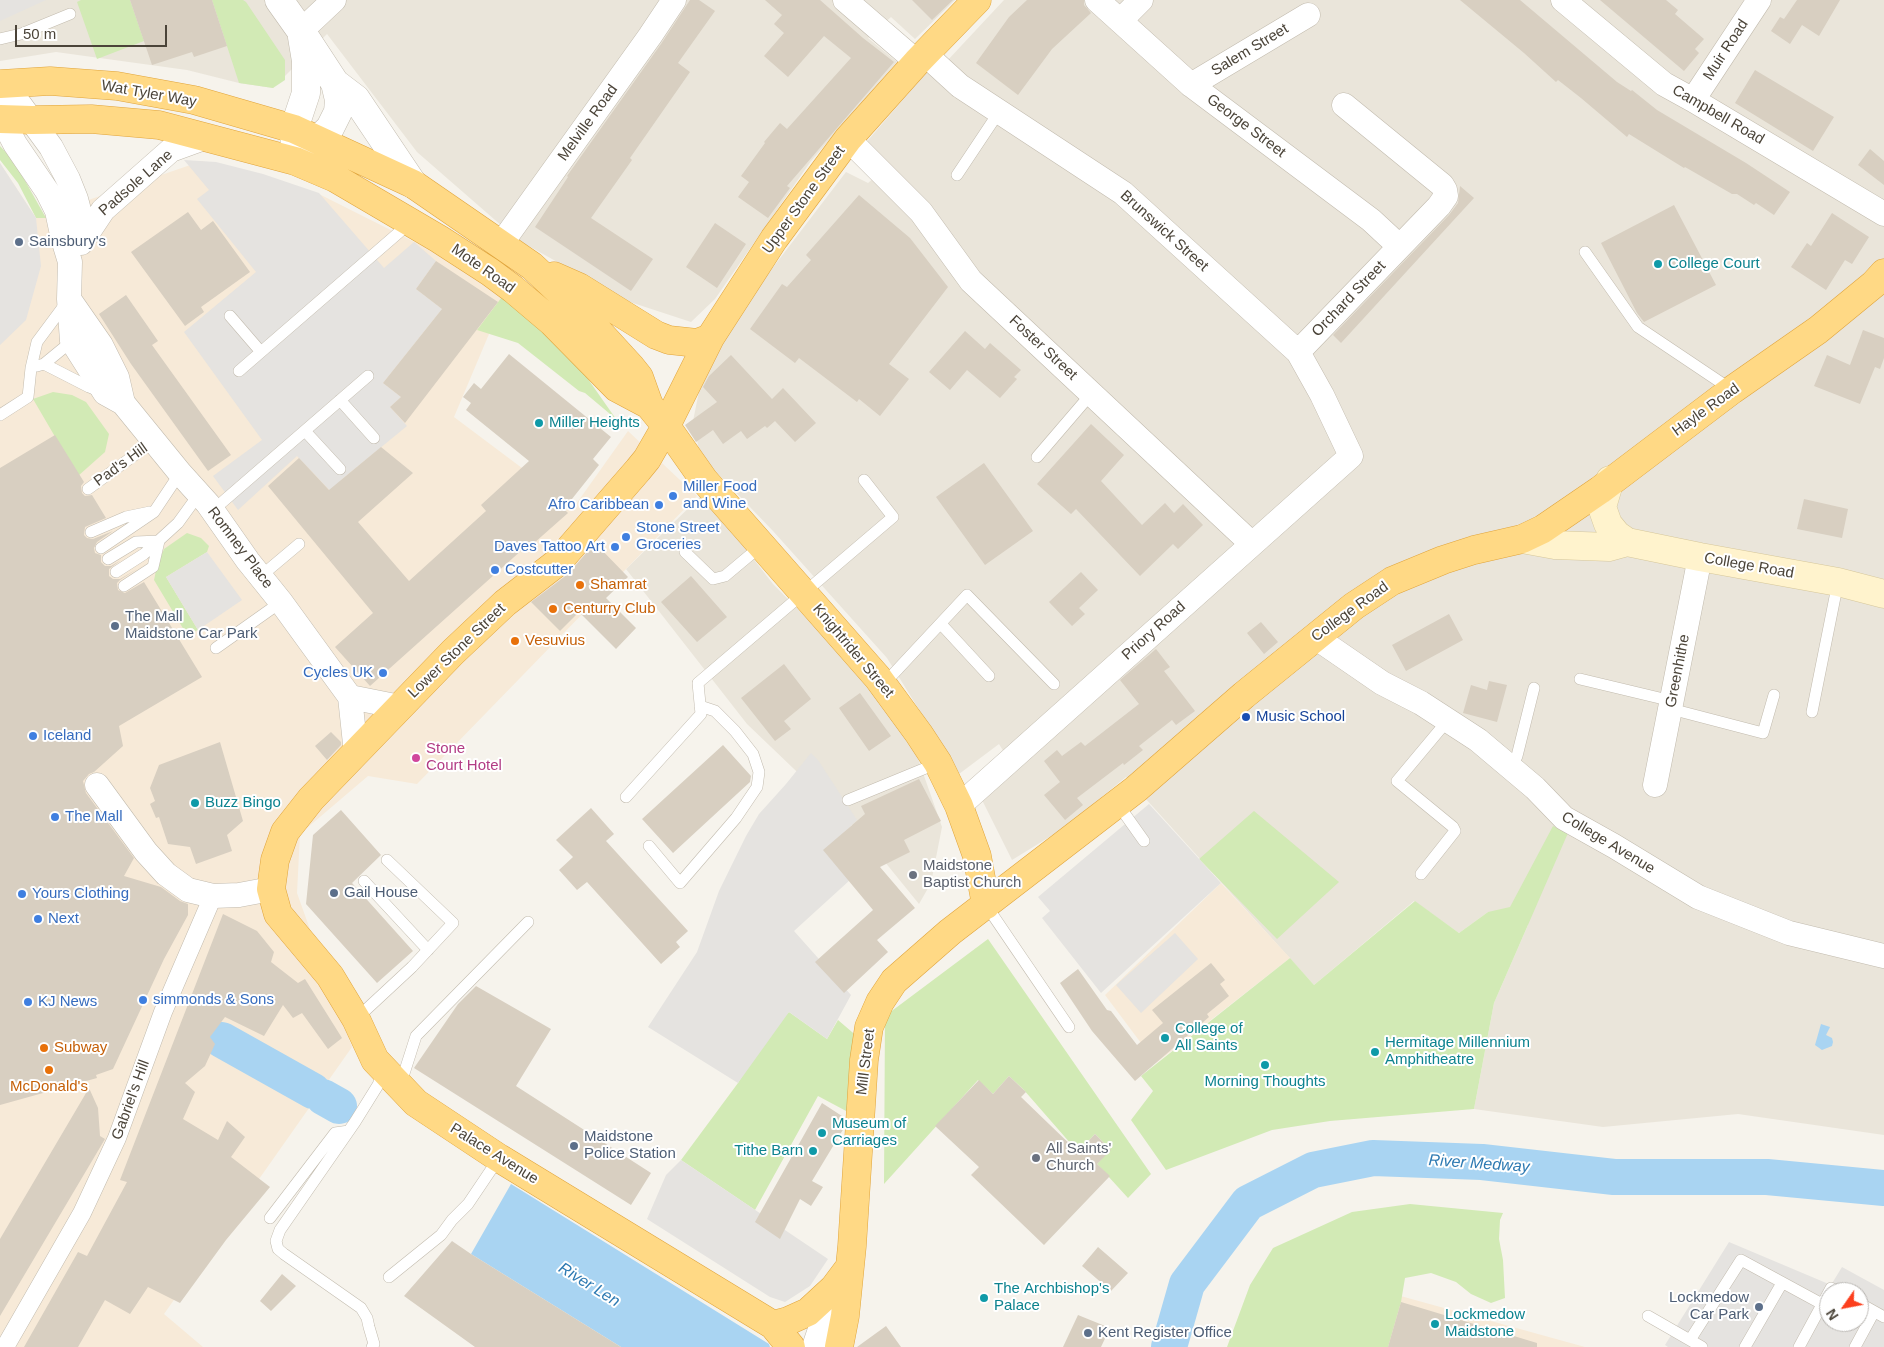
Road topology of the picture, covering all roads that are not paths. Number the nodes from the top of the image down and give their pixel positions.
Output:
1 (279, 0) edge
2 (334, 0) edge
3 (674, 0) edge
4 (845, 0) edge
5 (977, 0) edge
6 (1097, 0) edge
7 (1141, 0) edge
8 (1563, 0) edge
9 (1759, 0) edge
10 (70, 14) dead end
11 (1308, 15) dead end
12 (1120, 21) junction
13 (301, 30) junction
14 (0, 39) edge
15 (921, 58) junction
16 (335, 83) junction
17 (1191, 84) junction
18 (1693, 100) junction
19 (1344, 105) dead end
20 (3, 108) edge
21 (999, 112) junction
22 (32, 120) junction
23 (294, 129) junction
24 (204, 138) junction
25 (848, 139) junction
26 (320, 140) junction
27 (295, 161) junction
28 (958, 175) dead end
29 (413, 184) junction
30 (1884, 214) edge
31 (410, 222) junction
32 (501, 244) junction
33 (1399, 246) junction
34 (76, 252) junction
35 (1585, 252) dead end
36 (532, 266) junction
37 (1884, 273) edge
38 (69, 299) junction
39 (230, 316) dead end
40 (710, 338) junction
41 (72, 341) junction
42 (261, 352) junction
43 (1298, 352) junction
44 (44, 364) junction
45 (31, 368) junction
46 (239, 371) dead end
47 (368, 376) dead end
48 (1732, 390) junction
49 (1091, 394) junction
50 (114, 398) junction
51 (340, 400) junction
52 (649, 405) junction
53 (0, 415) edge
54 (666, 426) junction
55 (305, 431) junction
56 (374, 438) dead end
57 (154, 441) junction
58 (1352, 456) joint
59 (1038, 457) dead end
60 (340, 469) dead end
61 (180, 473) junction
62 (864, 480) dead end
63 (1610, 480) junction
64 (88, 489) dead end
65 (205, 502) junction
66 (154, 512) junction
67 (91, 532) dead end
68 (1522, 539) junction
69 (159, 541) junction
70 (1627, 542) junction
71 (299, 544) dead end
72 (1252, 544) junction
73 (762, 545) junction
74 (101, 548) dead end
75 (685, 552) dead end
76 (1700, 557) junction
77 (108, 559) dead end
78 (116, 572) dead end
79 (261, 576) junction
80 (1838, 582) junction
81 (124, 586) dead end
82 (804, 594) junction
83 (1884, 594) edge
84 (281, 602) junction
85 (941, 624) junction
86 (1314, 637) junction
87 (216, 648) dead end
88 (988, 676) dead end
89 (1580, 679) dead end
90 (1054, 684) dead end
91 (883, 685) junction
92 (1534, 688) dead end
93 (1774, 695) dead end
94 (350, 697) junction
95 (1672, 705) junction
96 (700, 706) junction
97 (400, 707) junction
98 (1812, 712) dead end
99 (1448, 720) junction
100 (356, 753) junction
101 (938, 763) junction
102 (1512, 767) junction
103 (96, 785) dead end
104 (1655, 785) dead end
105 (626, 797) dead end
106 (848, 800) dead end
107 (1117, 803) junction
108 (959, 806) junction
109 (1144, 841) dead end
110 (649, 846) dead end
111 (387, 860) dead end
112 (1421, 874) dead end
113 (364, 881) dead end
114 (271, 889) junction
115 (213, 896) junction
116 (986, 905) junction
117 (528, 922) dead end
118 (428, 950) junction
119 (1884, 956) edge
120 (356, 1019) junction
121 (1069, 1027) dead end
122 (392, 1079) junction
123 (349, 1131) junction
124 (499, 1158) junction
125 (270, 1218) dead end
126 (389, 1277) dead end
127 (842, 1278) junction
128 (1782, 1282) junction
129 (1819, 1302) edge
130 (1819, 1310) edge
131 (1879, 1314) edge
132 (1648, 1316) dead end
133 (773, 1325) junction
134 (1690, 1340) junction
135 (374, 1346) edge
136 (5, 1347) edge
137 (790, 1347) edge
138 (814, 1347) edge
139 (839, 1347) edge
140 (1702, 1347) edge
141 (1745, 1347) edge
142 (1799, 1347) edge
143 (1855, 1347) edge

1 - 13 street, Mote Road
2 - 13 street
3 - 32 street, Melville Road
4 - 15 street, Brunswick Street
5 - 15 highway, Upper Stone Street
6 - 12 street, George Street
7 - 12 street
8 - 18 street, Campbell Road
9 - 18 street, Muir Road
10 - 14 lane
11 - 17 street, Salem Street
12 - 17 street, George Street
13 - 16 street, Mote Road
13 - 23 street, Mote Road
15 - 21 street, Brunswick Street
15 - 25 highway, Upper Stone Street
16 - 26 street, Mote Road
16 - 29 street, Mote Road
17 - 33 street, George Street
18 - 30 street, Campbell Road
19 - 33 street, Orchard Street
20 - 22 highway, Wat Tyler Way
20 - 23 highway, Wat Tyler Way
20 - 34 street, Romney Place
21 - 28 lane
21 - 43 street, Brunswick Street
22 - 24 highway, Wat Tyler Way
22 - 34 street, Romney Place
23 - 26 highway, Mote Road
23 - 27 street, Mote Road
24 - 27 highway, Wat Tyler Way
24 - 34 street, Padsole Lane
25 - 40 highway, Upper Stone Street
25 - 49 street, Foster Street
26 - 27 street, Mote Road
26 - 29 highway, Mote Road
27 - 31 highway, Mote Road
29 - 32 highway, Mote Road
31 - 42 lane
31 - 52 highway, Mote Road
32 - 36 highway, Mote Road
33 - 43 street, Orchard Street
34 - 38 street, Romney Place
35 - 48 lane
36 - 40 highway
36 - 52 highway, Mote Road
37 - 48 highway, Hayle Road
38 - 41 street, Romney Place
38 - 45 lane
38 - 50 street, Romney Place
39 - 42 lane
40 - 54 highway, Upper Stone Street
41 - 44 lane
41 - 50 street, Romney Place
42 - 46 lane
43 - 58 street, Brunswick Street
44 - 45 lane
44 - 50 lane
45 - 53 lane
47 - 51 lane
48 - 63 highway, Hayle Road
49 - 59 lane
49 - 72 street, Foster Street
50 - 57 street, Romney Place
51 - 55 lane
51 - 56 lane
52 - 54 highway, Mote Road
54 - 73 highway, Knightrider Street
54 - 97 highway, Lower Stone Street
55 - 60 lane
55 - 65 lane
57 - 61 street, Romney Place
57 - 64 lane, Pad's Hill
58 - 72 street, Priory Road
61 - 65 street, Romney Place
61 - 66 lane
62 - 82 lane
63 - 68 highway, Hayle Road
63 - 70 main road
65 - 69 lane
65 - 79 street, Romney Place
66 - 67 lane
66 - 74 lane
68 - 70 main road, College Road
68 - 86 highway, College Road
69 - 77 lane
69 - 78 lane
69 - 81 lane
70 - 76 main road, College Road
71 - 79 lane
72 - 108 street, Priory Road
73 - 75 lane
73 - 82 highway, Knightrider Street
76 - 80 main road, College Road
76 - 95 street, Greenhithe
79 - 84 street, Romney Place
80 - 83 main road, College Road
80 - 98 lane
82 - 91 highway, Knightrider Street
82 - 96 lane
84 - 87 lane
84 - 94 street, Romney Place
85 - 88 lane
85 - 90 lane
85 - 91 lane
86 - 99 street, College Avenue
86 - 107 highway, College Road
89 - 95 lane
91 - 101 highway, Knightrider Street
92 - 102 lane
93 - 95 lane
94 - 97 street
94 - 100 street, Romney Place
95 - 104 street, Greenhithe
96 - 105 lane
96 - 110 lane
97 - 100 highway, Lower Stone Street
99 - 102 street, College Avenue
99 - 112 lane
100 - 114 highway, Lower Stone Street
101 - 106 lane
101 - 108 highway, Knightrider Street
102 - 119 street, College Avenue
103 - 115 street
107 - 109 lane
107 - 116 highway, College Road
108 - 116 highway, Knightrider Street
111 - 118 lane
113 - 118 lane
114 - 115 street
114 - 120 highway, Palace Avenue
115 - 136 street, Gabriel's Hill
116 - 121 lane
116 - 127 highway, Mill Street
117 - 122 lane
118 - 120 lane
120 - 122 highway, Palace Avenue
122 - 123 lane
122 - 124 highway, Palace Avenue
123 - 125 lane
123 - 135 lane
124 - 126 lane
124 - 133 highway, Palace Avenue
127 - 133 highway
127 - 138 street, Mill Street
127 - 139 highway
128 - 129 lane
128 - 134 lane
128 - 141 lane
130 - 142 lane
131 - 143 lane
132 - 134 lane
133 - 137 highway, Palace Avenue
134 - 140 lane

